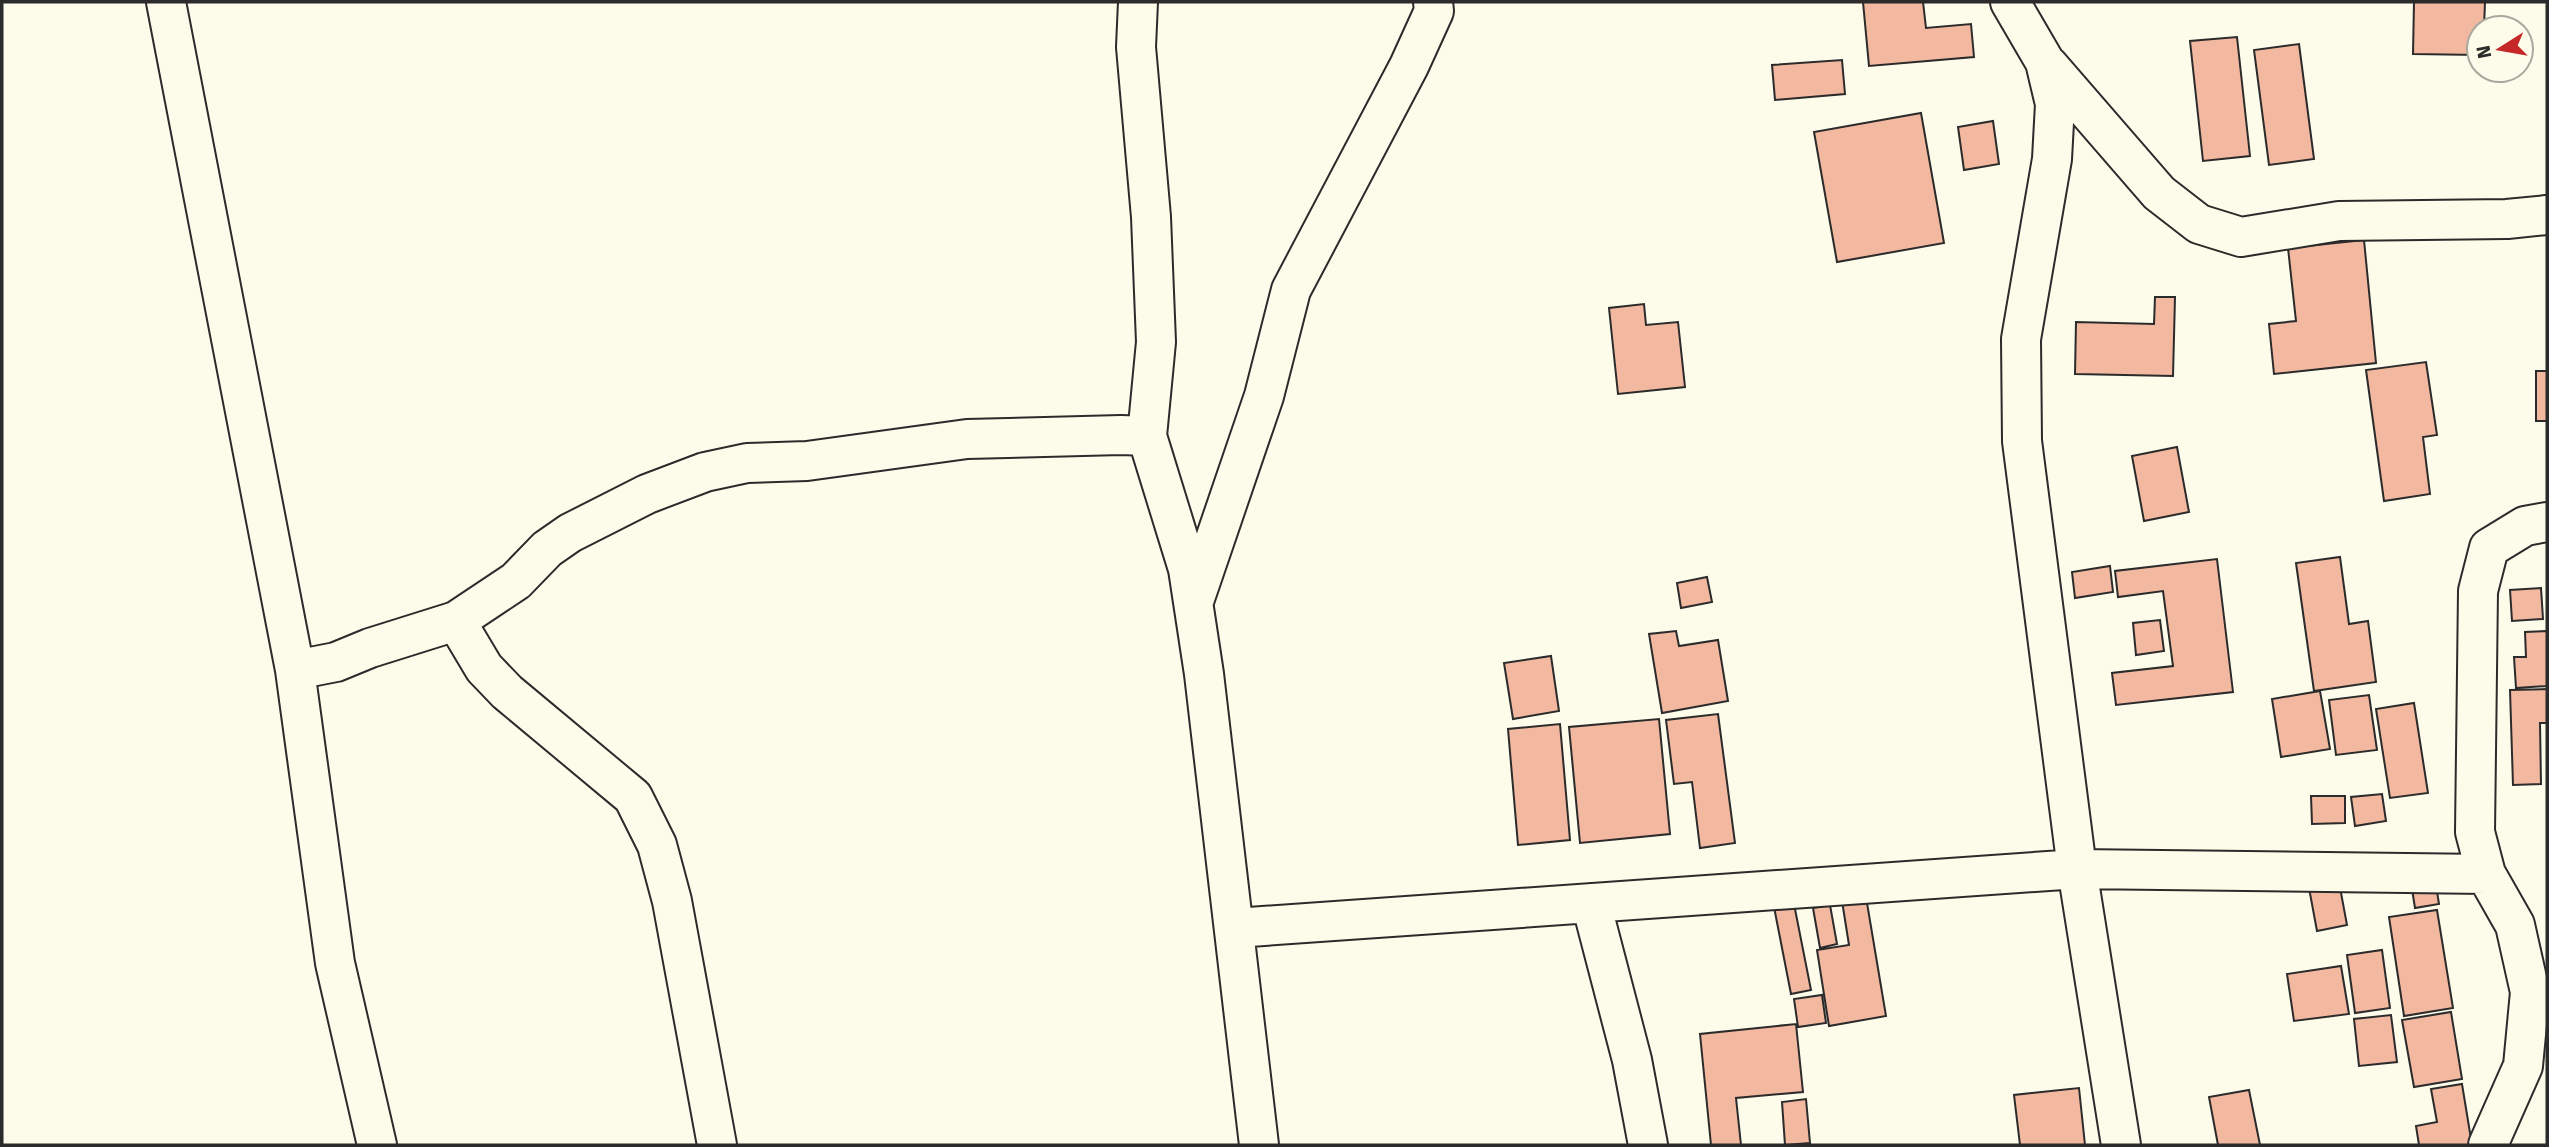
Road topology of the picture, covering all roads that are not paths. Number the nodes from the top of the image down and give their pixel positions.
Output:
1 (166, 2) edge
2 (1138, 2) edge
3 (1433, 2) edge
4 (2010, 2) edge
5 (2045, 62) junction
6 (2547, 215) edge
7 (1147, 436) junction
8 (2547, 522) edge
9 (1193, 604) junction
10 (456, 621) junction
11 (295, 670) junction
12 (2077, 869) junction
13 (2486, 874) junction
14 (1591, 903) junction
15 (2531, 927) edge
16 (1235, 928) junction
17 (377, 1145) edge
18 (717, 1145) edge
19 (1259, 1145) edge
20 (1648, 1145) edge
21 (2121, 1145) edge
22 (2488, 1145) edge

1 - 11 street
2 - 7 street
3 - 9 street
4 - 5 street
5 - 6 street
5 - 12 street
7 - 9 street
7 - 10 street
8 - 13 street
9 - 16 street
10 - 11 street
10 - 18 street
11 - 17 street
12 - 13 street
12 - 14 street
12 - 21 street
13 - 15 street
14 - 16 street
14 - 20 street
15 - 22 street
16 - 19 street

